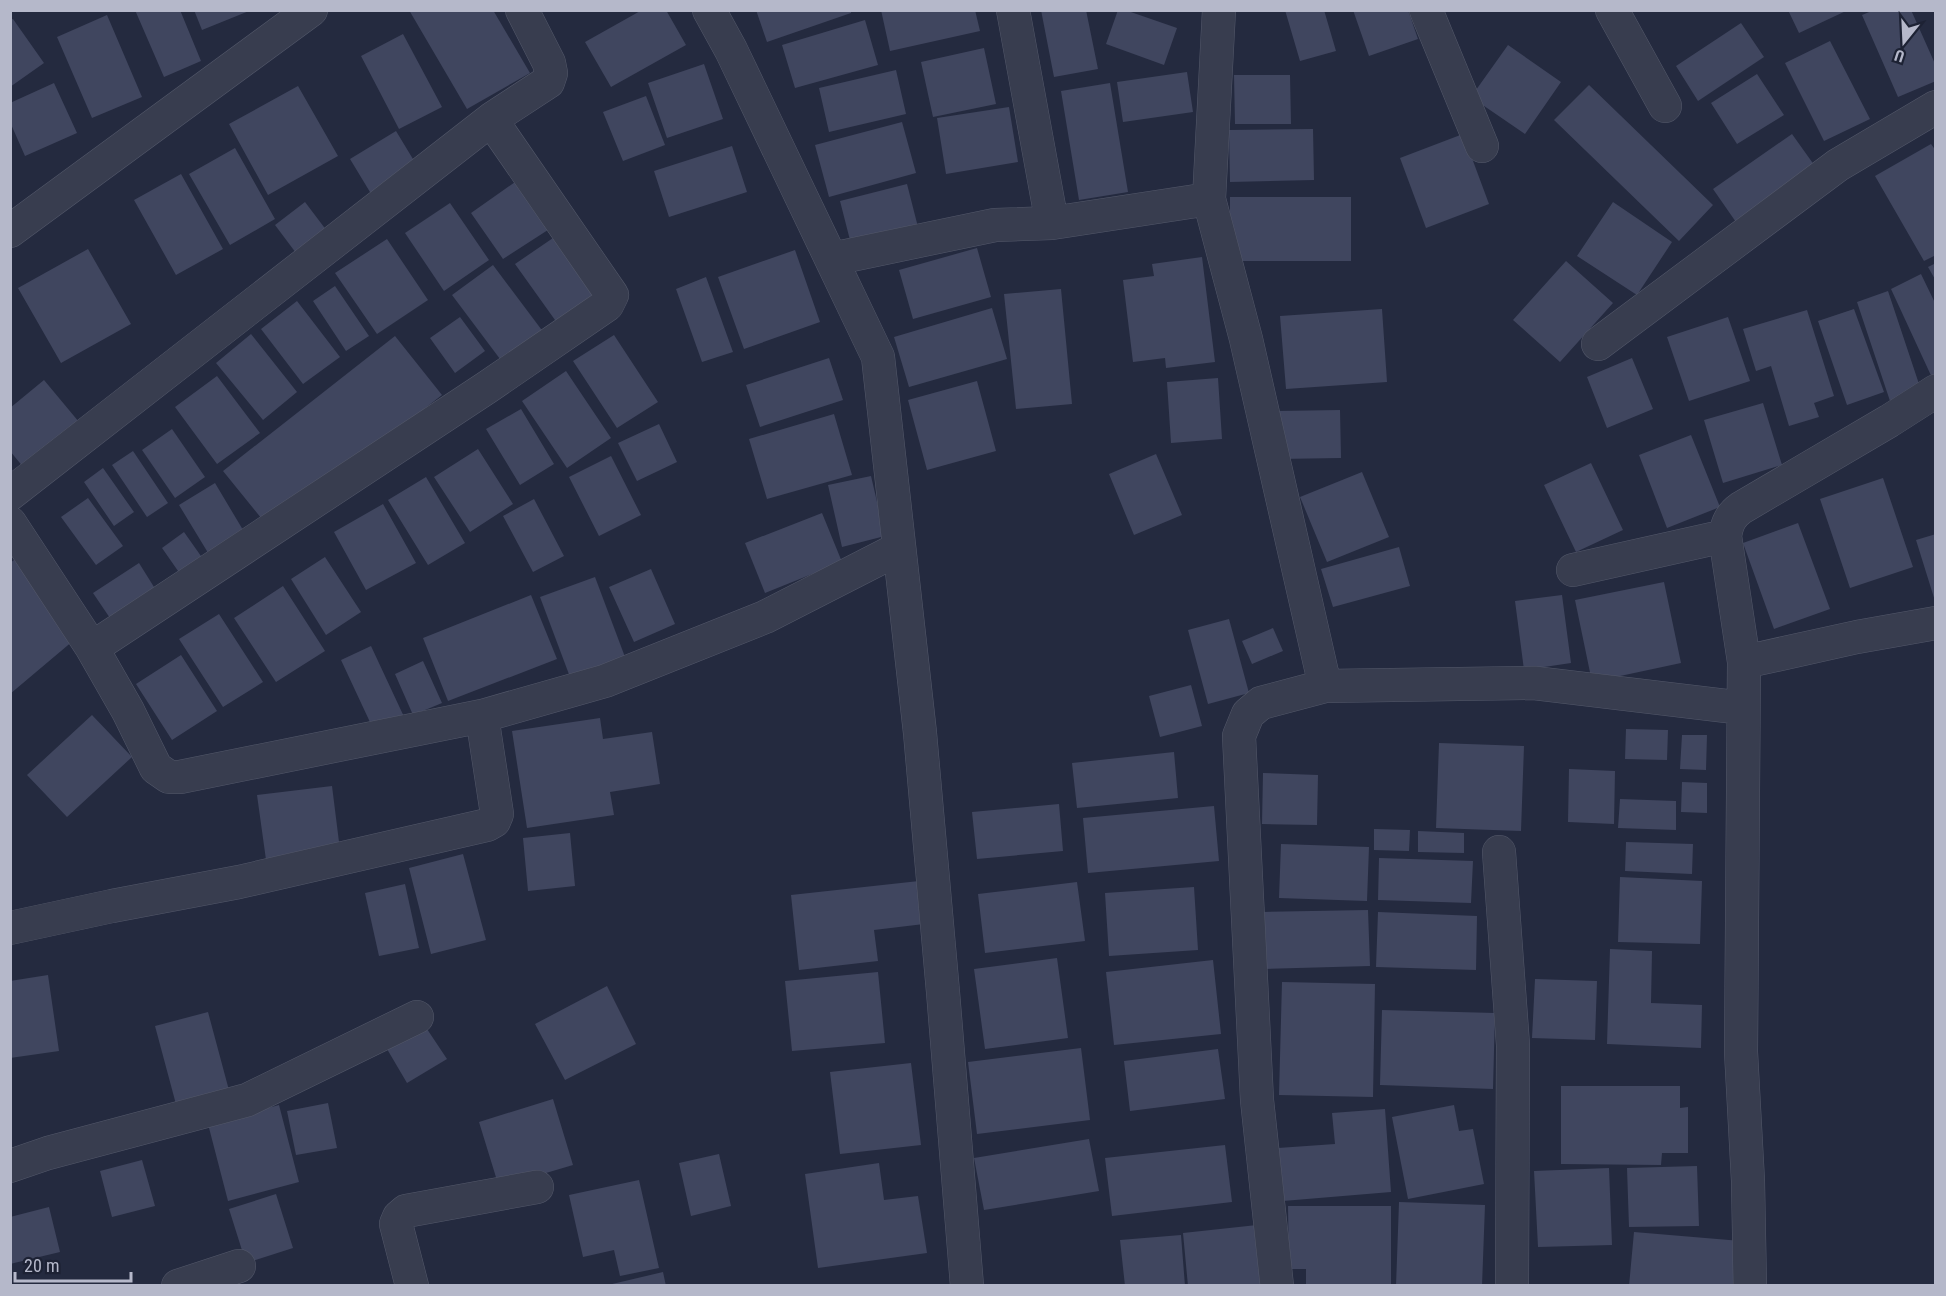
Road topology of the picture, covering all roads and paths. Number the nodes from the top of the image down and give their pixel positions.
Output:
1 (311, 10) edge
2 (522, 10) edge
3 (709, 10) edge
4 (1013, 10) edge
5 (1219, 10) edge
6 (1426, 10) edge
7 (1612, 10) edge
8 (1665, 106) dead end
9 (1935, 107) edge
10 (493, 118) junction
11 (1482, 146) dead end
12 (1209, 199) junction
13 (1052, 223) junction
14 (10, 231) edge
15 (832, 259) junction
16 (1598, 344) dead end
17 (1935, 392) edge
18 (10, 494) edge
19 (10, 523) edge
20 (1725, 536) junction
21 (898, 549) junction
22 (1574, 570) dead end
23 (1935, 623) edge
24 (92, 648) junction
25 (1744, 662) junction
26 (1325, 686) junction
27 (1743, 708) junction
28 (482, 716) junction
29 (1499, 852) dead end
30 (10, 928) edge
31 (417, 1017) dead end
32 (10, 1166) edge
33 (537, 1187) dead end
34 (239, 1266) dead end
35 (178, 1286) edge
36 (412, 1286) edge
37 (967, 1286) edge
38 (1277, 1286) edge
39 (1512, 1286) edge
40 (1750, 1286) edge

1 - 14 street
2 - 10 street
3 - 15 street
4 - 13 street
5 - 12 street
6 - 11 street
7 - 8 street
9 - 16 street
10 - 18 street
10 - 24 street
12 - 13 street
12 - 26 street
13 - 15 street
15 - 21 street
17 - 20 street
19 - 24 street
20 - 22 street
20 - 25 street
21 - 28 street
21 - 37 street
23 - 25 street
24 - 28 street
25 - 27 street
26 - 27 street
26 - 38 street
27 - 40 street
28 - 30 street
29 - 39 street
31 - 32 street
33 - 36 street
34 - 35 street

